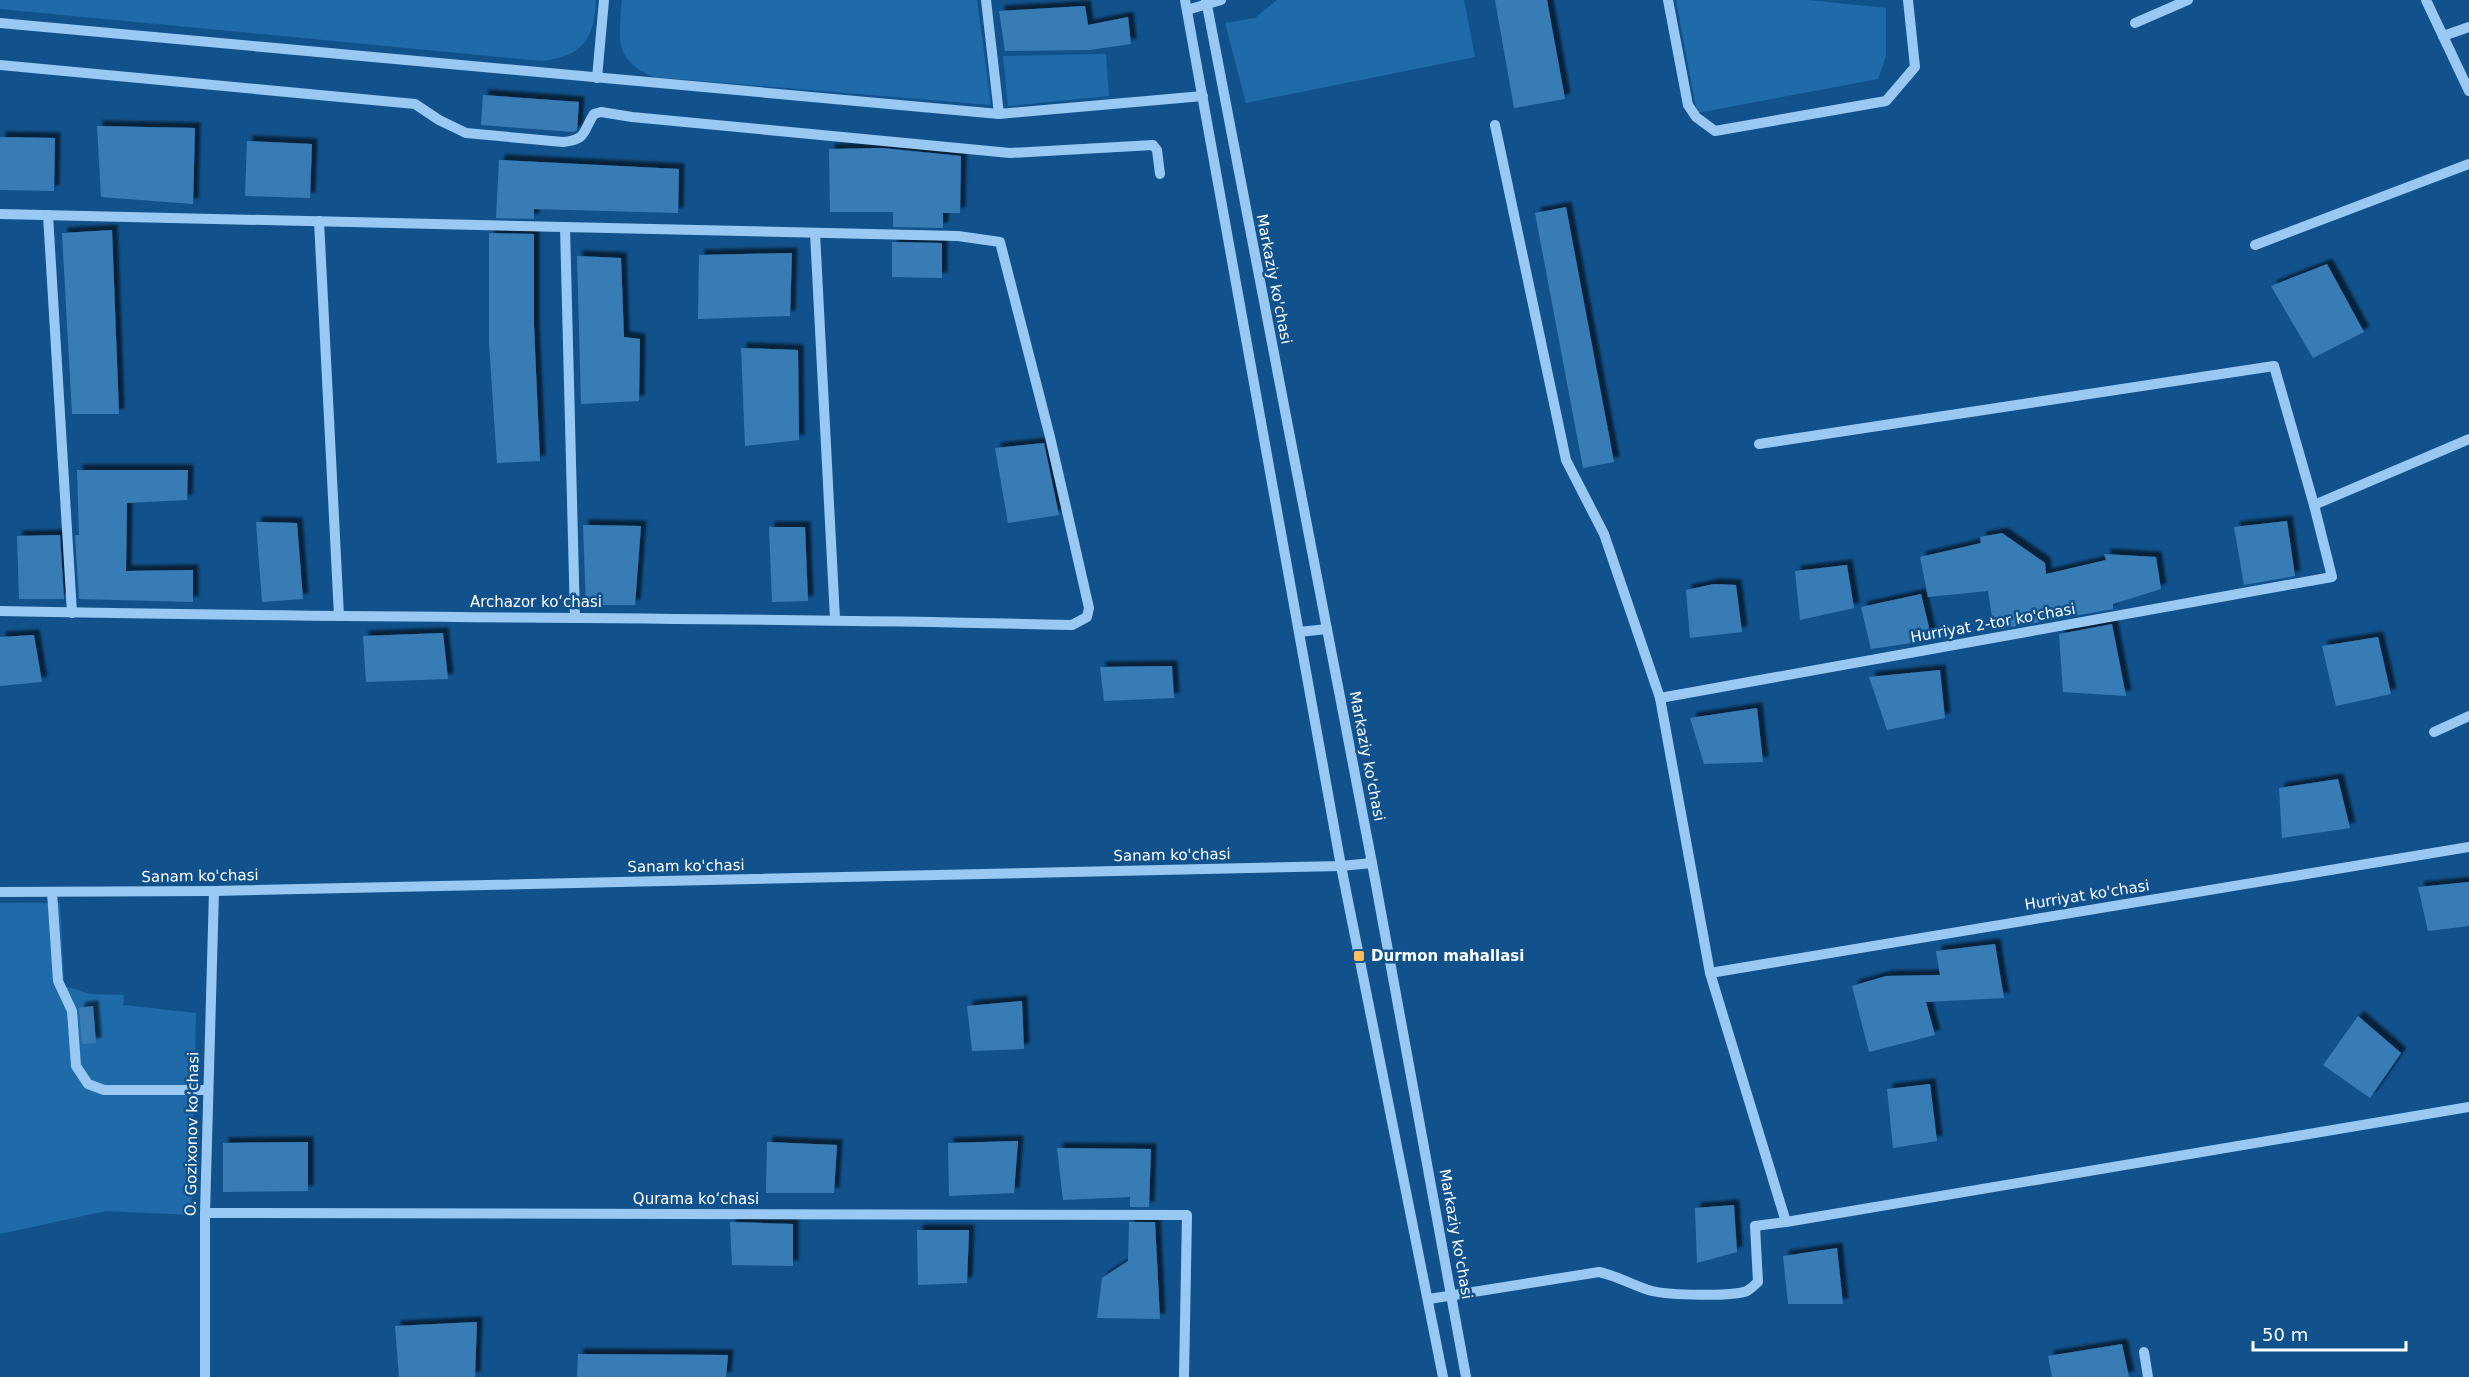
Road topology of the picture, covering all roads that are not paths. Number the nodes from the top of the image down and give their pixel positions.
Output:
1 (604, 0) edge
2 (986, 0) edge
3 (1221, 0) edge
4 (1668, 0) edge
5 (1908, 0) edge
6 (2188, 0) edge
7 (2426, 0) edge
8 (1207, 2) edge
9 (1186, 5) edge
10 (0, 22) edge
11 (2135, 23) dead end
12 (2469, 27) edge
13 (2443, 36) junction
14 (0, 65) edge
15 (597, 78) junction
16 (2469, 91) edge
17 (1203, 96) junction
18 (999, 114) junction
19 (1495, 125) dead end
20 (1232, 142) junction
21 (1212, 146) junction
22 (2469, 164) edge
23 (1160, 174) dead end
24 (0, 214) edge
25 (48, 215) junction
26 (319, 221) junction
27 (565, 227) junction
28 (815, 232) junction
29 (2255, 245) dead end
30 (2469, 439) edge
31 (1759, 444) dead end
32 (2314, 505) junction
33 (0, 611) edge
34 (72, 613) junction
35 (339, 616) junction
36 (575, 618) junction
37 (835, 619) junction
38 (1327, 629) junction
39 (1299, 632) junction
40 (1660, 698) junction
41 (2469, 716) edge
42 (2434, 732) dead end
43 (2469, 847) edge
44 (1372, 863) junction
45 (1341, 866) junction
46 (214, 891) junction
47 (0, 892) edge
48 (52, 892) junction
49 (1710, 973) junction
50 (208, 1090) junction
51 (2469, 1107) edge
52 (205, 1213) junction
53 (1785, 1222) junction
54 (1452, 1296) junction
55 (1429, 1299) junction
56 (2144, 1352) dead end
57 (205, 1377) edge
58 (1184, 1377) edge
59 (1443, 1377) edge
60 (1466, 1377) edge
61 (2148, 1377) edge

1 - 15 street
2 - 18 street
3 - 8 street
4 - 5 street
6 - 11 street
7 - 13 street
8 - 9 street
8 - 20 street, Markaziy ko'chasi
9 - 17 street
10 - 15 street
12 - 13 street
13 - 16 street
14 - 23 street
15 - 18 street
17 - 18 street
17 - 21 street
19 - 40 street
20 - 21 street
20 - 38 street, Markaziy ko'chasi
21 - 39 street
22 - 29 street
24 - 25 street
25 - 26 street
25 - 34 street
26 - 27 street
26 - 35 street
27 - 28 street
27 - 36 street
28 - 37 street
28 - 37 street, Archazor ko‘chasi
30 - 32 street
31 - 32 street
32 - 40 street, Hurriyat 2-tor ko'chasi
33 - 34 street, Archazor ko‘chasi
34 - 35 street, Archazor ko‘chasi
35 - 36 street, Archazor ko‘chasi
36 - 37 street, Archazor ko‘chasi
38 - 39 street
38 - 44 street, Markaziy ko'chasi
39 - 45 street
40 - 49 street
41 - 42 street
43 - 49 street, Hurriyat ko'chasi
44 - 45 street, Sanam ko'chasi
44 - 54 street, Markaziy ko'chasi
45 - 46 street, Sanam ko'chasi
45 - 55 street
46 - 48 street, Sanam ko'chasi
46 - 50 street, O. Gozixonov koʻchasi
47 - 48 street, Sanam ko'chasi
48 - 50 street
49 - 53 street
50 - 52 street, O. Gozixonov koʻchasi
51 - 53 street
52 - 57 street, O. Gozixonov koʻchasi
52 - 58 street, Qurama koʻchasi
53 - 54 street
54 - 55 street
54 - 60 street, Markaziy ko'chasi
55 - 59 street
56 - 61 street

